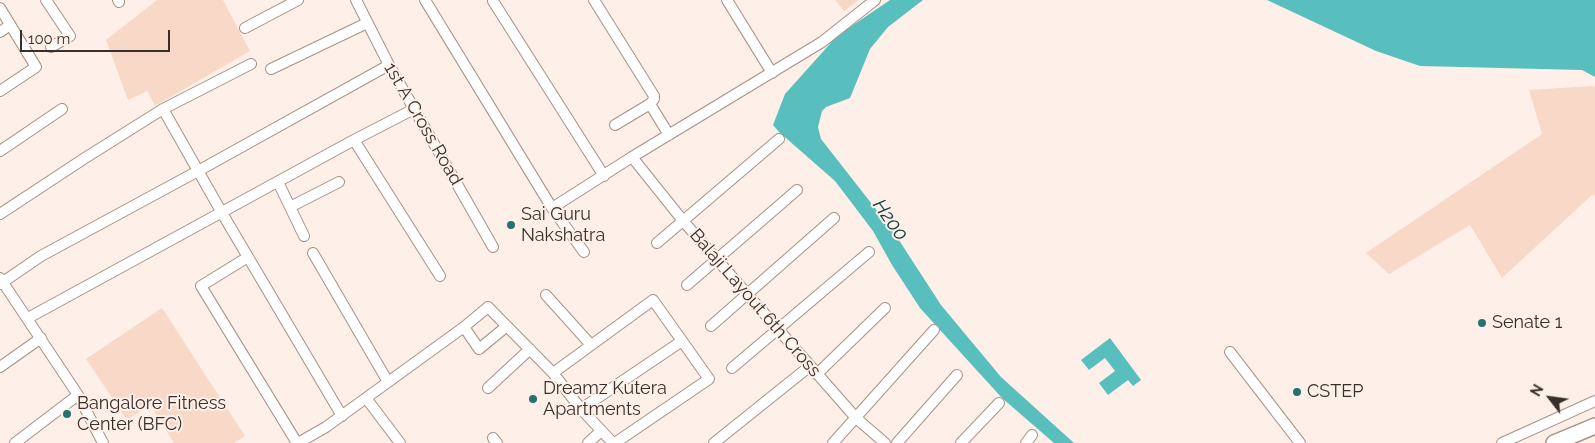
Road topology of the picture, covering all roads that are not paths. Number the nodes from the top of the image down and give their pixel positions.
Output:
1 (46, 0) edge
2 (298, 0) edge
3 (356, 0) edge
4 (425, 0) edge
5 (493, 0) edge
6 (594, 0) edge
7 (727, 0) edge
8 (875, 0) edge
9 (0, 8) edge
10 (367, 23) junction
11 (10, 25) junction
12 (245, 28) dead end
13 (0, 32) edge
14 (51, 47) dead end
15 (251, 64) dead end
16 (389, 65) junction
17 (271, 69) dead end
18 (772, 72) junction
19 (0, 91) edge
20 (650, 104) junction
21 (62, 109) dead end
22 (163, 109) junction
23 (414, 109) junction
24 (615, 125) dead end
25 (669, 135) junction
26 (779, 139) dead end
27 (354, 140) junction
28 (0, 151) edge
29 (632, 158) junction
30 (198, 171) junction
31 (604, 176) junction
32 (278, 182) junction
33 (339, 182) dead end
34 (797, 190) dead end
35 (290, 207) junction
36 (552, 208) junction
37 (222, 213) junction
38 (0, 214) edge
39 (834, 218) dead end
40 (684, 222) junction
41 (304, 236) dead end
42 (658, 243) dead end
43 (493, 247) dead end
44 (584, 252) dead end
45 (869, 252) dead end
46 (313, 253) dead end
47 (248, 257) junction
48 (716, 259) junction
49 (440, 276) dead end
50 (1, 281) edge
51 (688, 286) dead end
52 (748, 294) junction
53 (546, 295) dead end
54 (885, 308) dead end
55 (28, 318) junction
56 (507, 326) junction
57 (711, 326) dead end
58 (464, 327) junction
59 (778, 330) junction
60 (934, 330) dead end
61 (40, 338) junction
62 (682, 341) junction
63 (591, 346) junction
64 (530, 349) junction
65 (1230, 352) dead end
66 (0, 367) edge
67 (732, 368) dead end
68 (814, 370) junction
69 (553, 373) junction
70 (958, 375) dead end
71 (388, 382) junction
72 (488, 388) dead end
73 (78, 395) junction
74 (366, 398) junction
75 (1595, 401) edge
76 (999, 403) dead end
77 (581, 409) junction
78 (342, 416) junction
79 (856, 418) junction
80 (1595, 426) edge
81 (601, 431) junction
82 (15, 443) edge
83 (103, 443) edge
84 (298, 443) edge
85 (400, 443) edge
86 (588, 443) edge
87 (614, 443) edge
88 (714, 443) edge
89 (833, 443) edge
90 (885, 443) edge
91 (897, 443) edge
92 (961, 443) edge
93 (1300, 443) edge
94 (1502, 443) edge
95 (1554, 443) edge

1 - 14 street
2 - 12 street
3 - 10 street, 1st A Cross Road
4 - 36 street
5 - 31 street
6 - 20 street
7 - 18 street
8 - 18 street
9 - 11 street
10 - 16 street, 1st A Cross Road
10 - 17 street
11 - 13 street
11 - 19 street
15 - 22 street
16 - 23 street, 1st A Cross Road
16 - 30 street
18 - 25 street
20 - 24 street
20 - 25 street
21 - 28 street
22 - 30 street
22 - 38 street
23 - 27 street
23 - 43 street, 1st A Cross Road
25 - 29 street
26 - 40 street
27 - 32 street
27 - 49 street
29 - 31 street
29 - 40 street, Balaji Layout 6th Cross
30 - 37 street
30 - 50 street
31 - 36 street
32 - 35 street
32 - 37 street
33 - 35 street
34 - 48 street
35 - 41 street
36 - 44 street
37 - 47 street
37 - 55 street
39 - 52 street
40 - 42 street
40 - 48 street, Balaji Layout 6th Cross
45 - 59 street
46 - 71 street
47 - 78 street
47 - 84 street
48 - 51 street
48 - 52 street, Balaji Layout 6th Cross
50 - 55 street
52 - 57 street
52 - 59 street, Balaji Layout 6th Cross
53 - 63 street
54 - 68 street
55 - 61 street
56 - 58 street
56 - 58 street
56 - 64 street
58 - 71 street
59 - 67 street
59 - 68 street, Balaji Layout 6th Cross
60 - 79 street
61 - 66 street
61 - 73 street
62 - 63 street
62 - 77 street
62 - 87 street
63 - 69 street
64 - 69 street
64 - 72 street
65 - 93 street
68 - 79 street, Balaji Layout 6th Cross
68 - 88 street
69 - 77 street
70 - 91 street
71 - 74 street
73 - 82 street
73 - 83 street
74 - 78 street
74 - 85 street
75 - 94 street
76 - 92 street
77 - 81 street
78 - 84 street
79 - 89 street
79 - 90 street, Balaji Layout 6th Cross
80 - 95 highway
81 - 86 street
81 - 87 street

